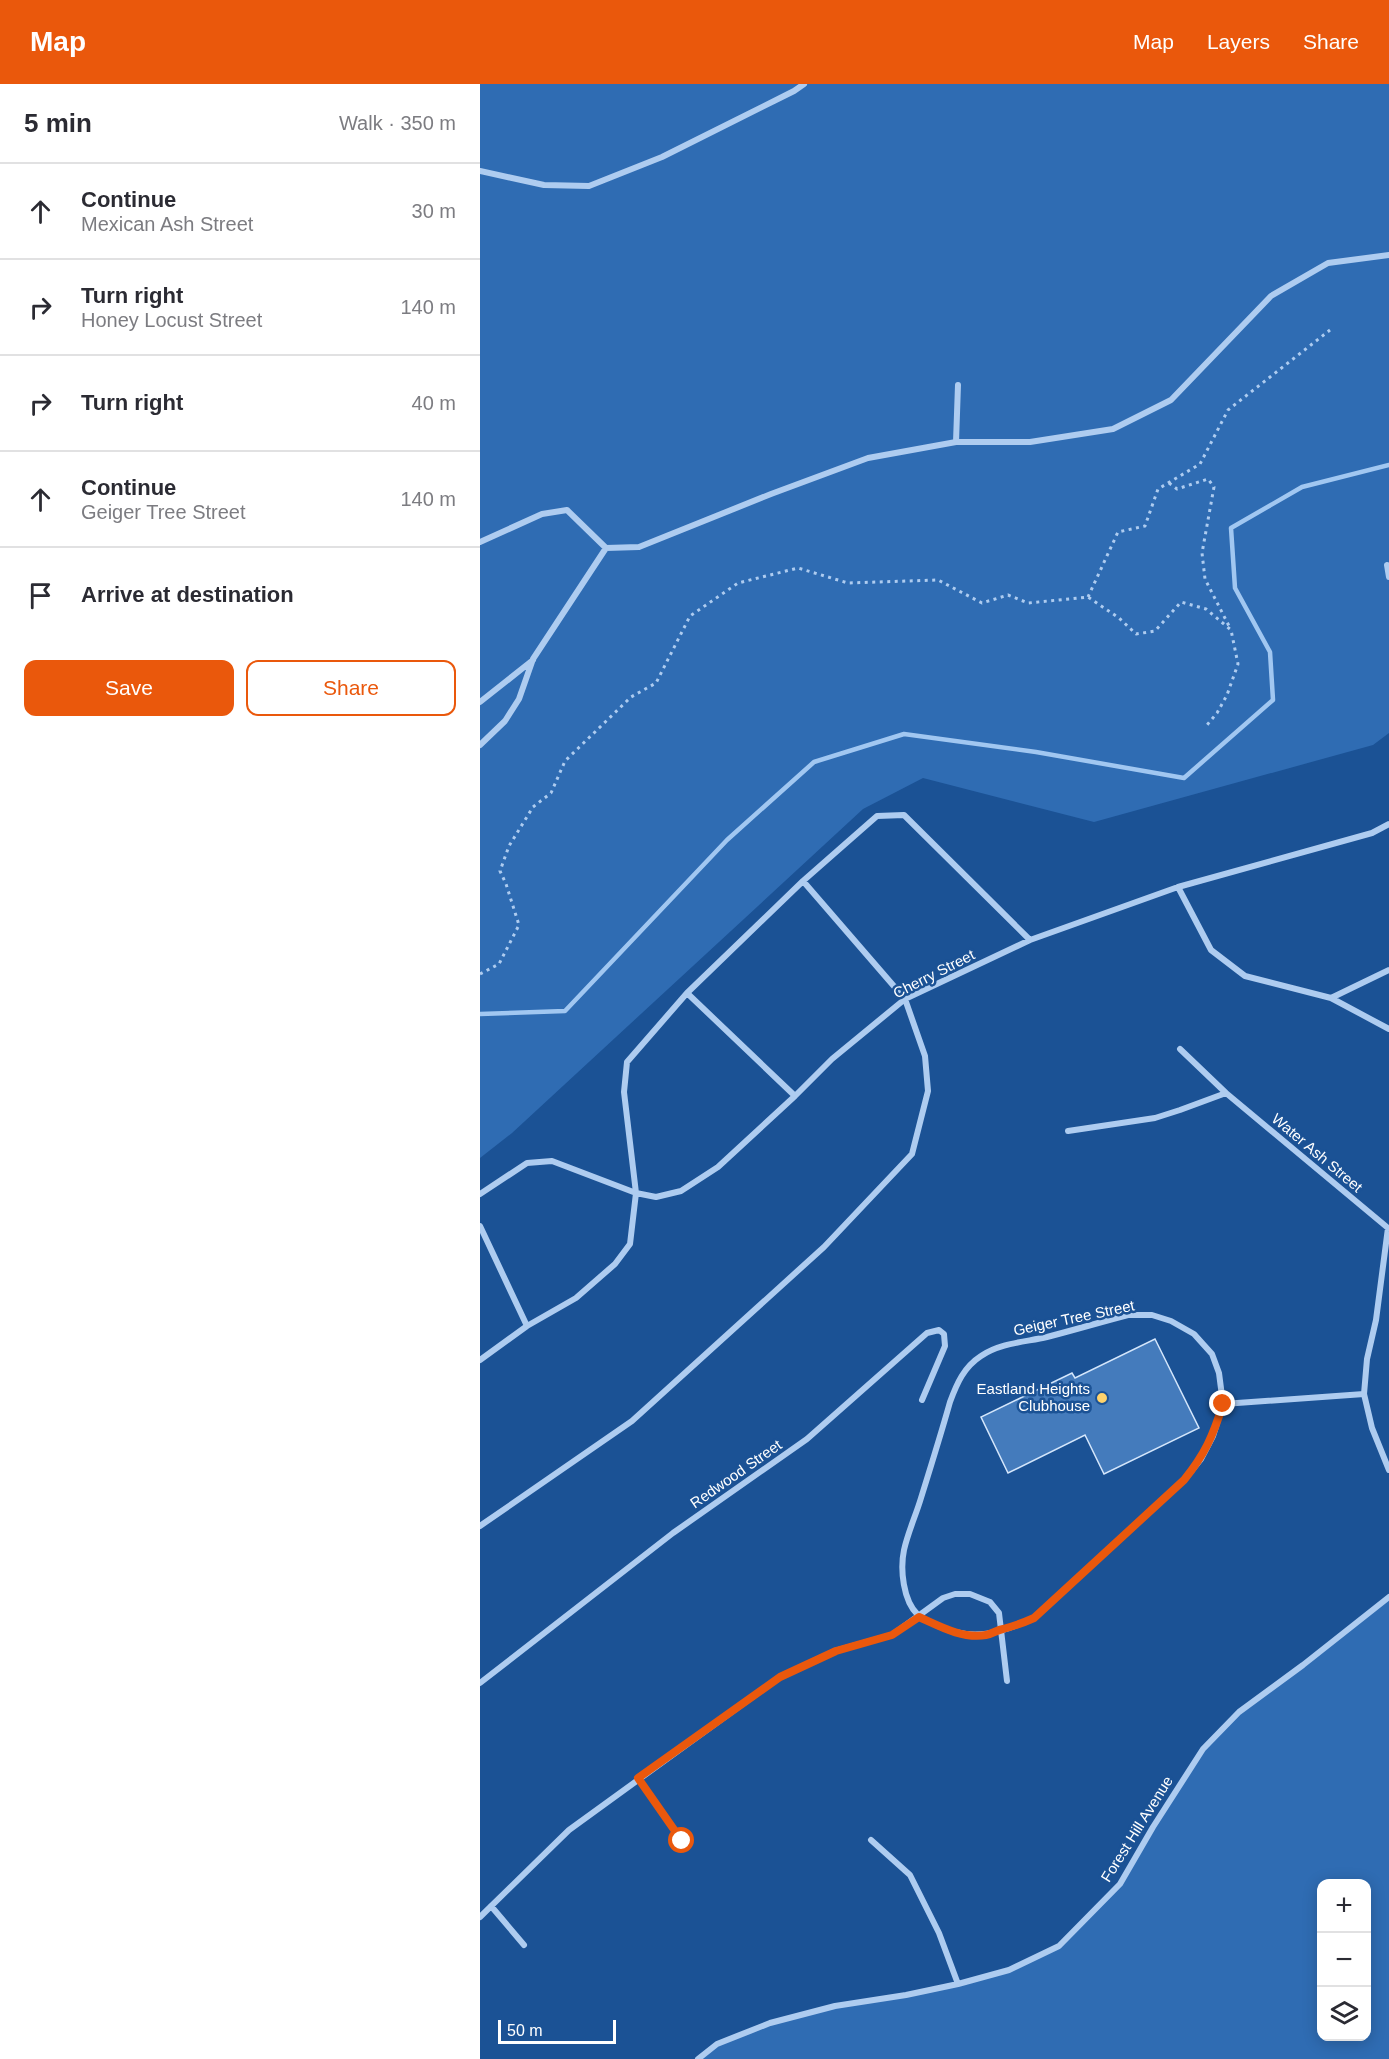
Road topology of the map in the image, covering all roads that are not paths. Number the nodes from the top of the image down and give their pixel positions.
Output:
1 (804, 84) edge
2 (480, 171) edge
3 (1389, 255) edge
4 (958, 385) dead end
5 (956, 442) junction
6 (480, 542) edge
7 (606, 548) junction
8 (1387, 565) dead end
9 (1389, 577) edge
10 (533, 660) junction
11 (480, 702) edge
12 (480, 745) edge
13 (1389, 824) edge
14 (803, 881) junction
15 (1178, 887) junction
16 (1030, 940) junction
17 (1389, 970) edge
18 (687, 993) junction
19 (1331, 998) junction
20 (905, 999) junction
21 (1389, 1029) edge
22 (1180, 1049) dead end
23 (1226, 1093) junction
24 (795, 1096) junction
25 (1068, 1131) dead end
26 (636, 1193) junction
27 (480, 1194) edge
28 (480, 1226) edge
29 (1389, 1228) edge
30 (527, 1326) junction
31 (480, 1360) edge
32 (1364, 1394) junction
33 (922, 1400) dead end
34 (1223, 1404) junction
35 (1389, 1470) edge
36 (480, 1526) edge
37 (1389, 1597) edge
38 (919, 1617) junction
39 (1002, 1629) junction
40 (1007, 1681) dead end
41 (480, 1683) edge
42 (638, 1778) junction
43 (871, 1840) dead end
44 (682, 1841) dead end
45 (491, 1906) junction
46 (480, 1917) edge
47 (524, 1945) dead end
48 (958, 1984) junction
49 (698, 2059) edge

1 - 2 street
3 - 5 street
4 - 5 street
5 - 7 street
6 - 7 street
7 - 10 street
8 - 9 street
10 - 11 street
10 - 12 street
13 - 15 street, Cherry Street
14 - 16 street
14 - 18 street
14 - 20 street
15 - 16 street, Cherry Street
15 - 19 street
16 - 20 street, Cherry Street
17 - 19 street
18 - 24 street
18 - 26 street
19 - 21 street
20 - 24 street, Cherry Street
20 - 36 street
22 - 23 street, Water Ash Street
23 - 25 street
23 - 29 street, Water Ash Street
24 - 26 street, Cherry Street
26 - 27 street, Cherry Street
26 - 30 street
28 - 30 street
29 - 32 street, Water Ash Street
30 - 31 street
32 - 34 street
32 - 35 street, Water Ash Street
33 - 41 street, Redwood Street
34 - 38 street, Geiger Tree Street
34 - 39 street, Geiger Tree Street
37 - 48 street, Forest Hill Avenue
38 - 39 street, Geiger Tree Street
38 - 39 street
38 - 42 street
39 - 40 street
42 - 44 street
42 - 45 street
43 - 48 street
45 - 46 street
45 - 47 street
48 - 49 street, Forest Hill Avenue

